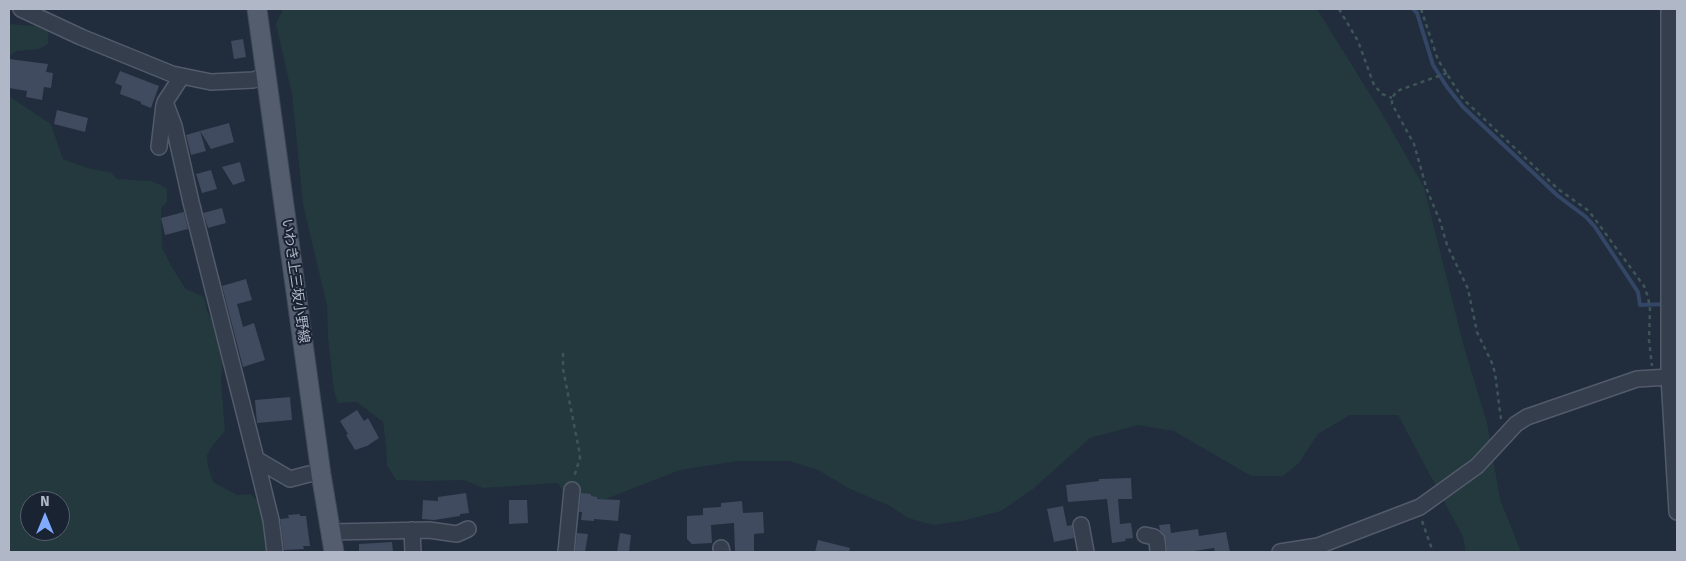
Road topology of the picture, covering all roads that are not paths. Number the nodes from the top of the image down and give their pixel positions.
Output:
1 (21, 9) edge
2 (258, 9) edge
3 (1669, 9) edge
4 (182, 76) junction
5 (266, 76) junction
6 (165, 102) junction
7 (159, 147) dead end
8 (1669, 377) junction
9 (256, 459) junction
10 (321, 474) junction
11 (572, 490) road end
12 (1677, 512) edge
13 (1082, 525) dead end
14 (468, 529) dead end
15 (412, 530) junction
16 (330, 532) junction
17 (1146, 535) dead end
18 (275, 552) edge
19 (334, 552) edge
20 (413, 552) edge
21 (566, 552) edge
22 (1086, 552) edge
23 (1158, 552) edge
24 (1280, 552) edge

1 - 4 street
2 - 5 main road, いわき上三坂小野線
3 - 8 street
4 - 5 street
4 - 6 street
5 - 10 main road, いわき上三坂小野線
6 - 7 street
6 - 9 street
8 - 12 street
8 - 24 street
9 - 10 street
9 - 18 street
10 - 16 main road, いわき上三坂小野線
11 - 21 street
13 - 22 street
14 - 15 street
15 - 16 street
15 - 20 street
16 - 19 main road, いわき上三坂小野線
17 - 23 street

